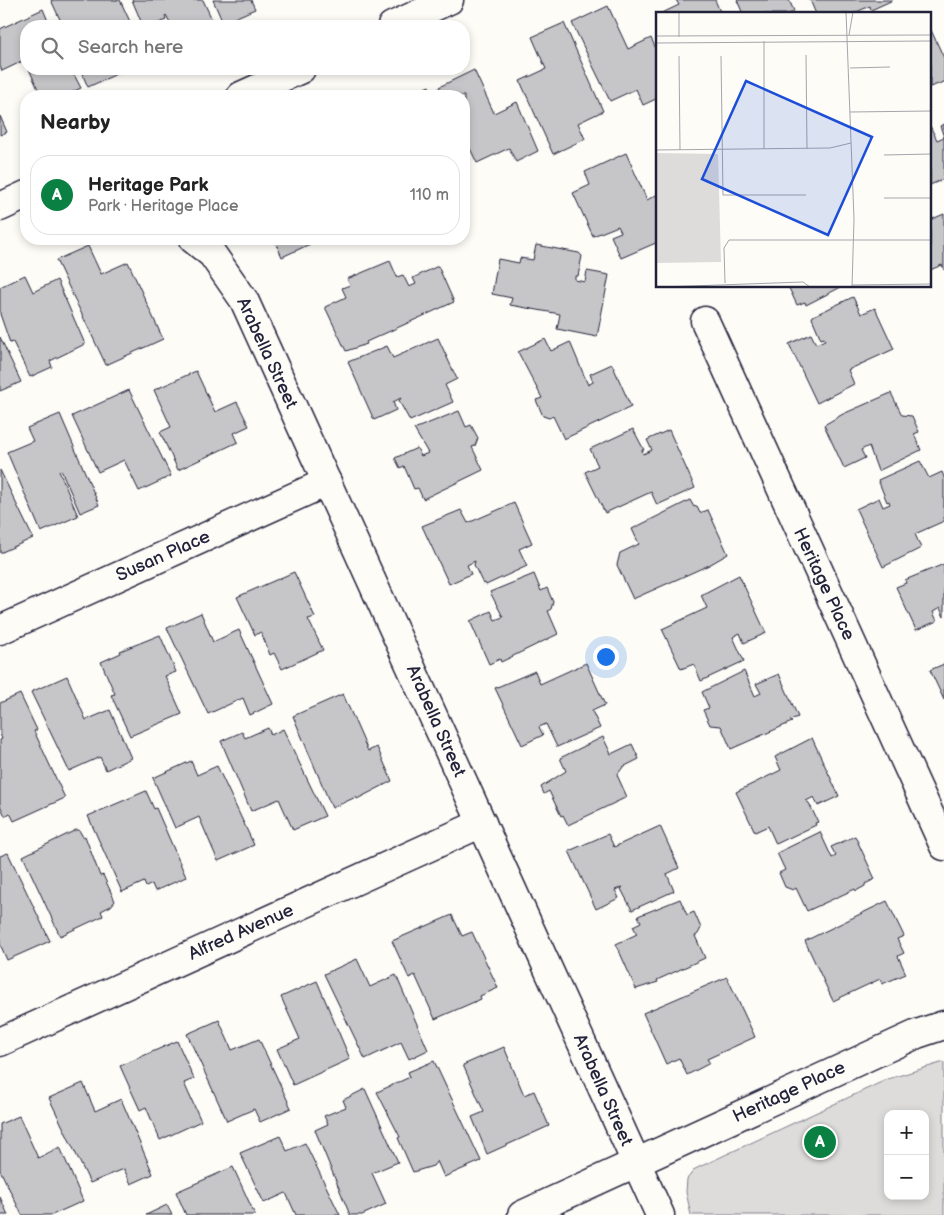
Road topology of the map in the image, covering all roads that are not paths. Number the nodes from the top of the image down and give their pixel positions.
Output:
1 (449, 0) edge
2 (405, 20) edge
3 (287, 75) edge
4 (254, 90) edge
5 (20, 198) edge
6 (0, 207) edge
7 (201, 245) edge
8 (704, 321) dead end
9 (327, 482) junction
10 (0, 630) edge
11 (482, 823) junction
12 (944, 846) edge
13 (944, 1025) edge
14 (0, 1042) edge
15 (636, 1162) junction
16 (522, 1215) edge
17 (660, 1215) edge

1 - 2 street
3 - 4 street
5 - 6 street
7 - 9 street, Arabella Street
8 - 12 street, Heritage Place
9 - 10 street, Susan Place
9 - 11 street, Arabella Street
11 - 14 street, Alfred Avenue
11 - 15 street, Arabella Street
13 - 15 street, Heritage Place
15 - 16 street, Heritage Place
15 - 17 street, Arabella Street

